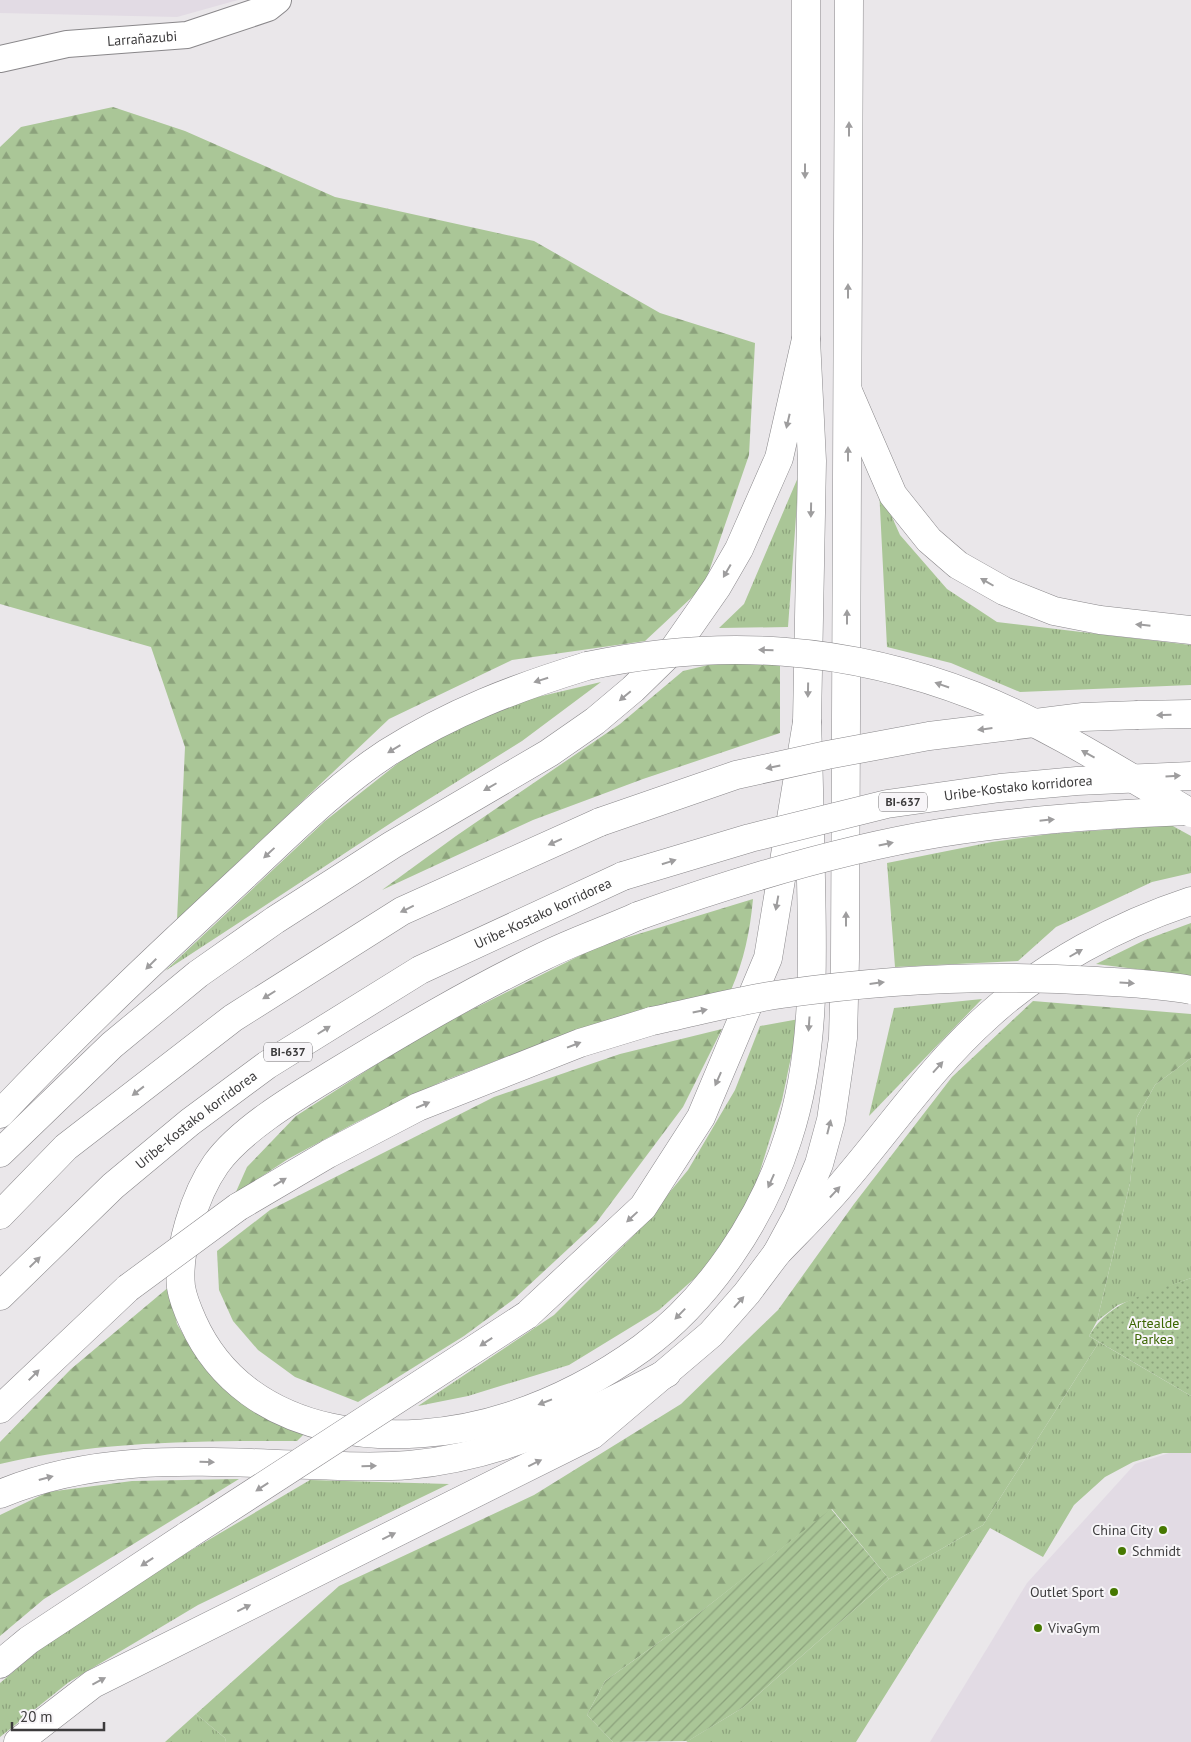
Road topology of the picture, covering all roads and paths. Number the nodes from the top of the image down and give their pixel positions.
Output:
1 (278, 0) edge
2 (799, 0) edge
3 (806, 0) edge
4 (849, 0) edge
5 (0, 58) edge
6 (805, 72) junction
7 (806, 340) junction
8 (848, 391) junction
9 (1191, 630) edge
10 (1191, 714) edge
11 (807, 722) junction
12 (1191, 776) edge
13 (1191, 812) edge
14 (1191, 902) edge
15 (1191, 990) edge
16 (0, 1114) edge
17 (0, 1153) edge
18 (0, 1215) edge
19 (777, 1253) junction
20 (0, 1296) edge
21 (667, 1373) junction
22 (0, 1409) edge
23 (0, 1494) edge
24 (0, 1664) edge
25 (18, 1742) edge

1 - 5 street, Larrañazubi
2 - 6 main road
3 - 6 main road
8 -> 4 main road
6 -> 7 main road
7 -> 11 main road
7 -> 17 main road
9 -> 8 main road
19 -> 8 main road
10 -> 18 main road, bridge
11 -> 13 main road, bridge
11 -> 24 main road, bridge
20 -> 12 main road, Uribe-Kostako korridorea / BI-637, bridge
13 -> 16 main road, bridge
19 -> 14 main road
22 -> 15 main road, bridge
21 -> 19 main road
23 -> 21 main road
25 -> 21 main road

